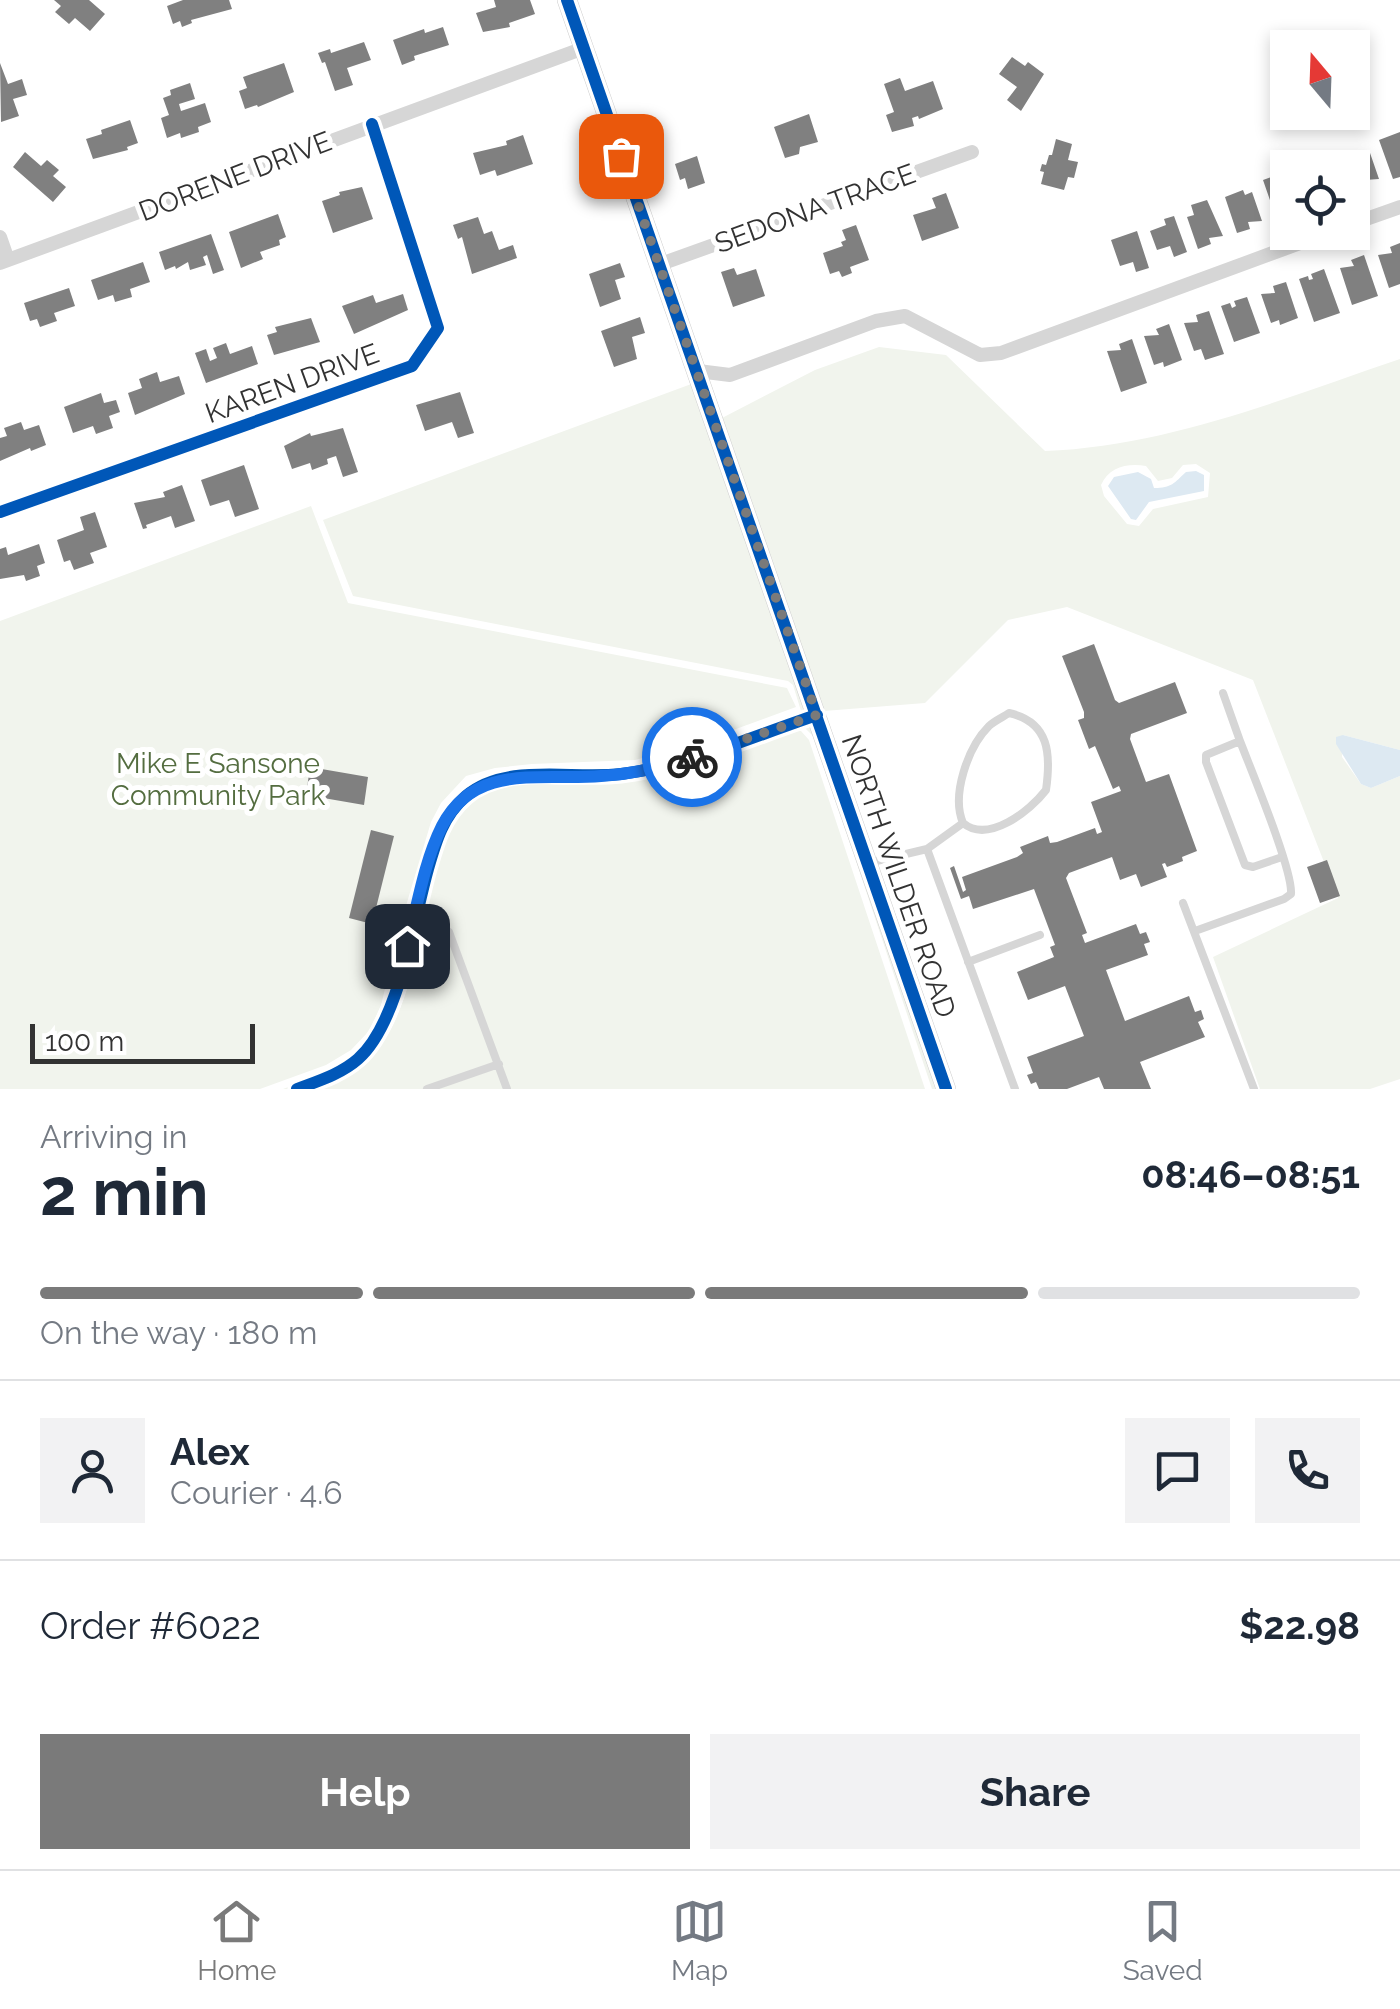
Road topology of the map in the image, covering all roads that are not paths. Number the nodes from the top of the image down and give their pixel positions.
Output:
1 (567, 0) edge
2 (584, 48) junction
3 (372, 124) junction
4 (972, 152) dead end
5 (1400, 207) edge
6 (1370, 218) edge
7 (0, 237) edge
8 (1281, 250) edge
9 (4, 262) edge
10 (658, 265) junction
11 (698, 370) junction
12 (0, 512) edge
13 (1223, 693) dead end
14 (817, 715) junction
15 (1240, 741) junction
16 (963, 824) junction
17 (927, 849) junction
18 (1282, 857) junction
19 (867, 864) junction
20 (1183, 903) dead end
21 (415, 915) junction
22 (1195, 931) junction
23 (1040, 935) dead end
24 (968, 962) junction
25 (499, 1064) junction
26 (297, 1089) edge
27 (428, 1089) edge
28 (507, 1089) edge
29 (946, 1089) edge
30 (1015, 1089) edge
31 (1254, 1089) edge

1 - 2 street, NORTH WILDER ROAD
2 - 3 street, DORENE DRIVE
2 - 10 street, NORTH WILDER ROAD
3 - 9 street, DORENE DRIVE
3 - 12 street, KAREN DRIVE
4 - 10 street, SEDONA TRACE
5 - 6 street
7 - 9 street
8 - 11 street
10 - 11 street, NORTH WILDER ROAD
11 - 14 street, NORTH WILDER ROAD
13 - 15 lane
14 - 19 street, NORTH WILDER ROAD
14 - 21 street
15 - 18 lane
15 - 18 lane
16 - 16 lane
16 - 17 lane
17 - 19 lane
17 - 24 lane
18 - 22 lane
19 - 29 street, NORTH WILDER ROAD
20 - 22 lane
21 - 25 lane
21 - 26 street
22 - 31 lane
23 - 24 lane
24 - 30 lane
25 - 27 lane
25 - 28 lane

